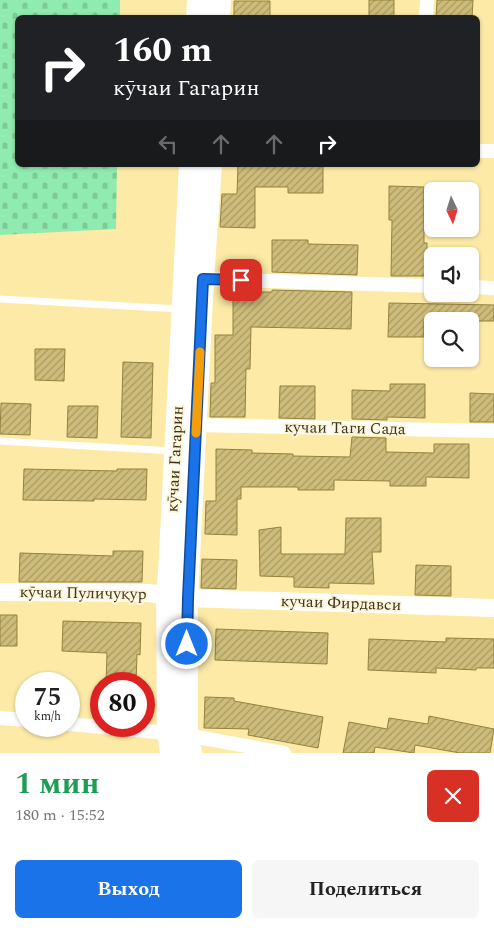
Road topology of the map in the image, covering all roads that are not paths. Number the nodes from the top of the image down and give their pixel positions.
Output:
1 (198, 0) edge
2 (220, 0) edge
3 (427, 0) edge
4 (197, 15) edge
5 (219, 15) edge
6 (426, 15) edge
7 (480, 151) edge
8 (494, 151) edge
9 (190, 167) edge
10 (211, 167) edge
11 (203, 279) junction
12 (424, 286) edge
13 (479, 287) edge
14 (494, 288) edge
15 (0, 299) edge
16 (183, 309) junction
17 (196, 425) junction
18 (494, 431) edge
19 (0, 441) edge
20 (176, 451) junction
21 (0, 592) edge
22 (177, 596) junction
23 (494, 608) edge
24 (0, 718) edge
25 (15, 719) edge
26 (80, 726) edge
27 (179, 744) edge
28 (284, 753) edge

1 - 4 highway
2 - 5 highway
3 - 6 street
7 - 8 street
9 - 16 highway, кӯчаи Гагарин
10 - 11 highway
11 - 12 street
11 - 17 highway
13 - 14 street
15 - 16 lane
16 - 20 highway, кӯчаи Гагарин
17 - 18 street, кучаи Таги Сада
17 - 22 highway
19 - 20 lane
20 - 22 highway, кӯчаи Гагарин
21 - 22 street, кӯчаи Пуличуқур
22 - 23 street, кучаи Фирдавси
22 - 27 highway, кӯчаи Гагарин
24 - 25 street
26 - 27 street
27 - 28 street

